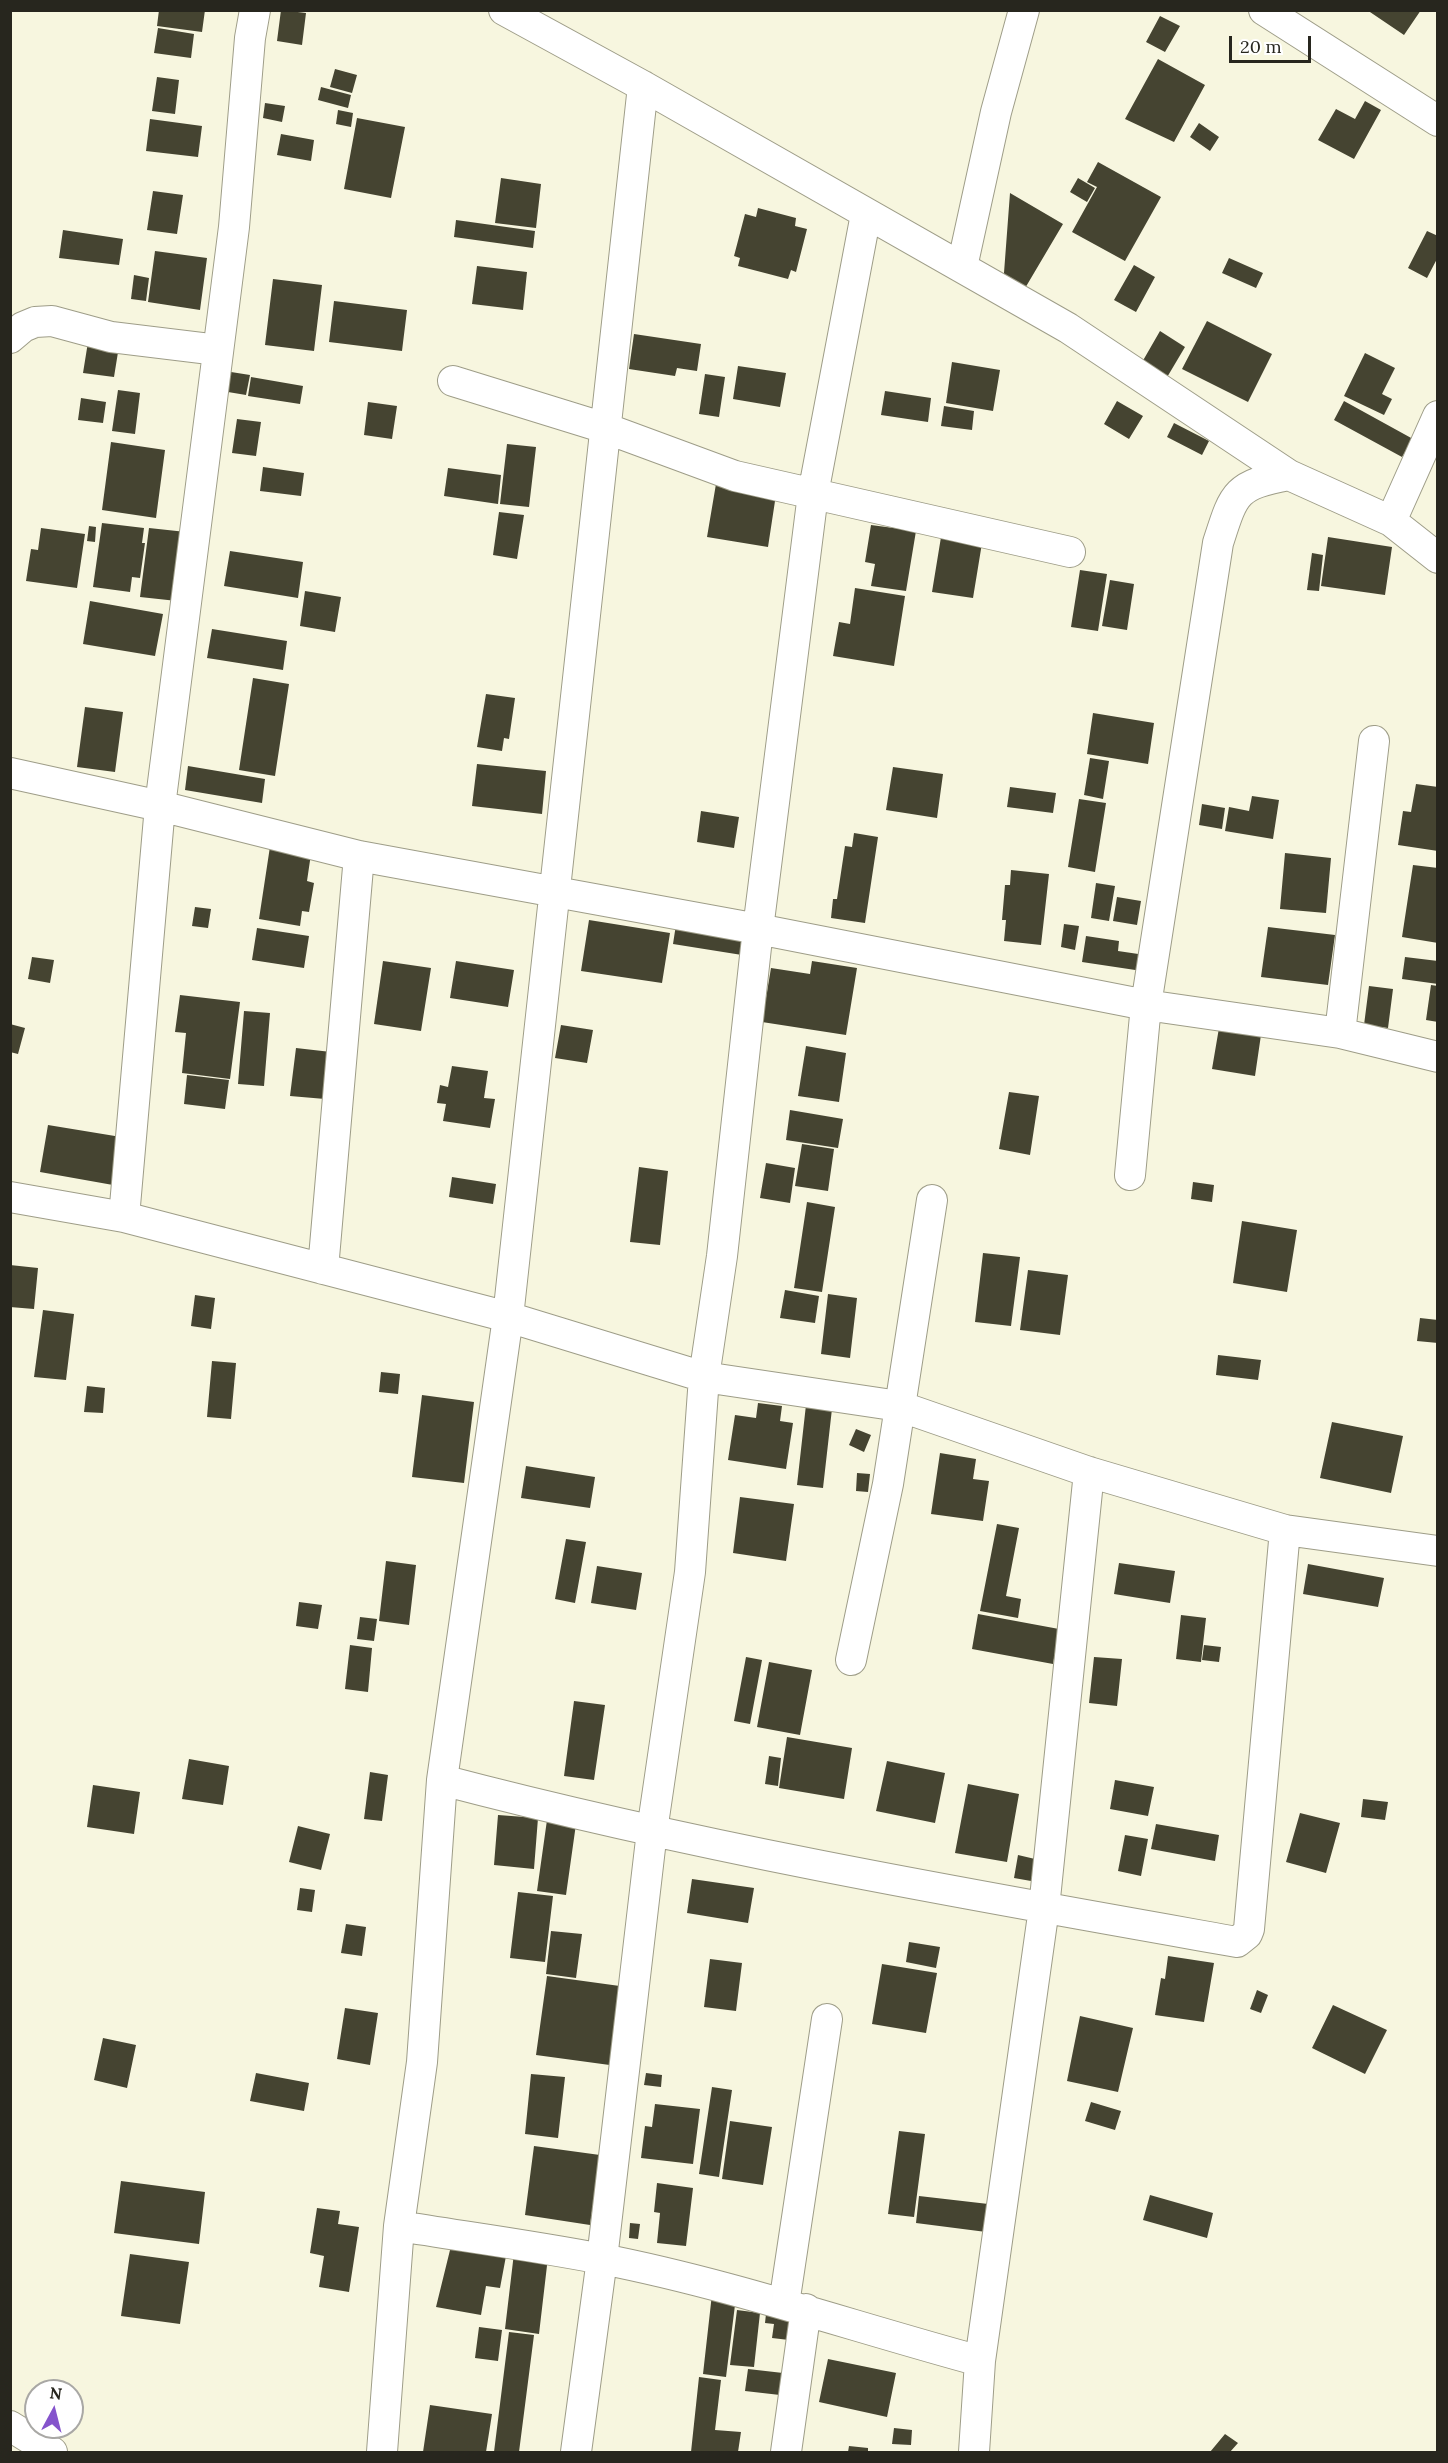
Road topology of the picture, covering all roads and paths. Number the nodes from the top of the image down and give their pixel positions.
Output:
1 (255, 10) edge
2 (504, 10) edge
3 (1024, 10) edge
4 (1264, 10) edge
5 (643, 87) junction
6 (1437, 121) edge
7 (866, 214) junction
8 (962, 267) junction
9 (10, 338) edge
10 (218, 350) junction
11 (453, 381) dead end
12 (1437, 417) edge
13 (605, 428) junction
14 (1289, 475) junction
15 (813, 494) junction
16 (1391, 521) junction
17 (1070, 552) dead end
18 (1437, 558) edge
19 (1374, 741) dead end
20 (10, 772) edge
21 (160, 806) junction
22 (359, 856) junction
23 (556, 892) junction
24 (758, 929) junction
25 (1146, 1005) junction
26 (1340, 1033) junction
27 (1437, 1056) edge
28 (1130, 1175) dead end
29 (10, 1197) edge
30 (932, 1200) dead end
31 (124, 1217) junction
32 (322, 1269) junction
33 (508, 1317) junction
34 (704, 1377) junction
35 (899, 1406) junction
36 (1089, 1472) junction
37 (1285, 1530) junction
38 (1437, 1551) edge
39 (851, 1659) dead end
40 (442, 1780) junction
41 (652, 1831) junction
42 (1044, 1908) junction
43 (827, 2019) dead end
44 (399, 2226) junction
45 (602, 2259) junction
46 (795, 2306) junction
47 (980, 2361) junction
48 (10, 2426) edge
49 (52, 2452) edge
50 (382, 2452) edge
51 (576, 2452) edge
52 (786, 2452) edge
53 (974, 2452) edge

1 - 10 street
2 - 5 street
3 - 8 street
4 - 6 street
5 - 7 street
5 - 13 street
7 - 8 street
7 - 15 street
8 - 14 street
9 - 10 street
10 - 21 street
11 - 13 street
12 - 16 street
13 - 15 street
13 - 23 street
14 - 16 street
14 - 25 street
15 - 17 street
15 - 24 street
16 - 18 street
19 - 26 street
20 - 21 street
21 - 22 street
21 - 31 street
22 - 23 street
22 - 32 street
23 - 24 street
23 - 33 street
24 - 25 street
24 - 34 street
25 - 26 street
25 - 28 street
26 - 27 street
29 - 31 street
30 - 35 street
31 - 32 street
32 - 33 street
33 - 34 street
33 - 40 street
34 - 35 street
34 - 41 street
35 - 36 street
35 - 39 street
36 - 37 street
36 - 42 street
37 - 38 street
37 - 42 street
40 - 41 street
40 - 44 street
41 - 42 street
41 - 45 street
42 - 47 street
43 - 46 street
44 - 45 street
44 - 50 street
45 - 46 street
45 - 51 street
46 - 47 street
46 - 52 street
47 - 53 street
48 - 49 street

